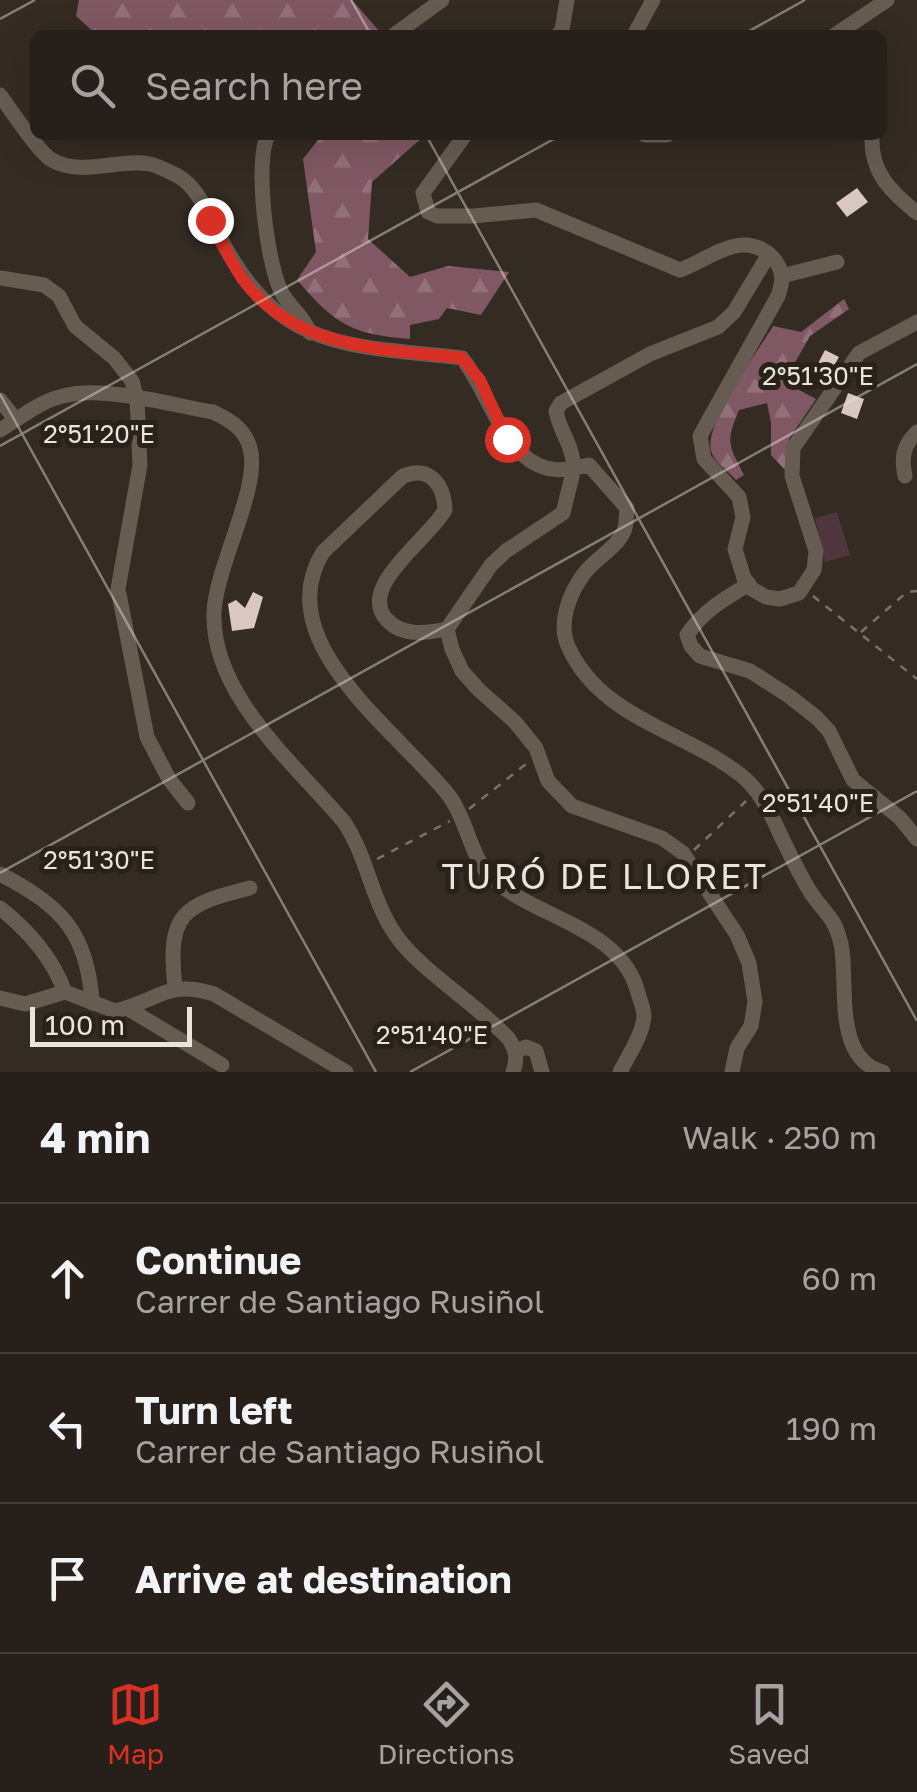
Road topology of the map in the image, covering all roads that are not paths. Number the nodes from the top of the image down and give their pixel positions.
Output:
1 (442, 0) edge
2 (566, 0) edge
3 (654, 0) edge
4 (888, 0) edge
5 (401, 30) edge
6 (562, 30) edge
7 (637, 30) edge
8 (843, 30) edge
9 (0, 95) edge
10 (30, 133) edge
11 (35, 140) edge
12 (265, 140) edge
13 (461, 140) edge
14 (872, 140) edge
15 (917, 214) edge
16 (769, 254) junction
17 (838, 262) dead end
18 (782, 276) junction
19 (0, 278) edge
20 (917, 322) edge
21 (310, 333) junction
22 (137, 399) junction
23 (0, 400) edge
24 (16, 420) junction
25 (0, 430) edge
26 (917, 432) edge
27 (574, 468) junction
28 (905, 476) dead end
29 (748, 584) junction
30 (447, 629) junction
31 (188, 803) dead end
32 (917, 839) edge
33 (0, 874) edge
34 (250, 888) dead end
35 (0, 908) edge
36 (175, 988) junction
37 (66, 992) junction
38 (0, 998) edge
39 (92, 1004) junction
40 (128, 1008) junction
41 (516, 1051) junction
42 (222, 1065) dead end
43 (346, 1072) edge
44 (513, 1072) edge
45 (542, 1072) edge
46 (620, 1072) edge
47 (732, 1072) edge
48 (883, 1072) edge

1 - 5 street
2 - 6 street
3 - 7 street
4 - 8 street
9 - 10 street
11 - 21 street
12 - 21 street
13 - 16 street
14 - 15 street
16 - 18 street
16 - 27 street
17 - 18 street
18 - 29 street
19 - 22 street
20 - 29 street
21 - 27 street
22 - 24 street
22 - 31 street
22 - 41 street
23 - 24 street
24 - 25 street
26 - 28 street
27 - 30 street
27 - 48 street
29 - 32 street
30 - 46 street
30 - 47 street
33 - 39 street
34 - 36 street
35 - 37 street
36 - 40 street
36 - 43 street
37 - 38 street
37 - 39 street
39 - 40 street
40 - 42 street
41 - 44 street
41 - 45 street

